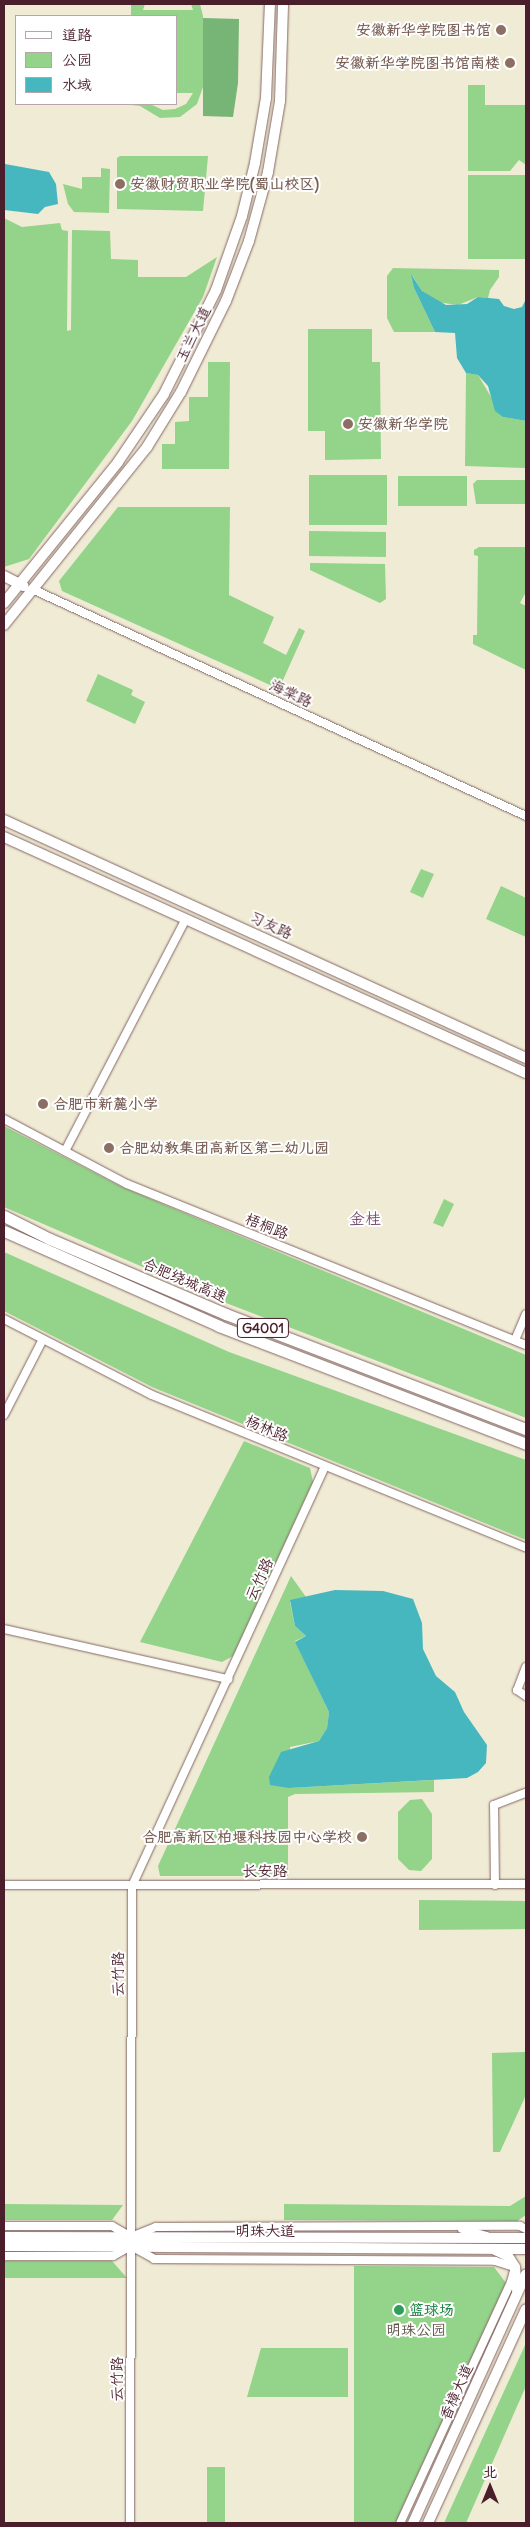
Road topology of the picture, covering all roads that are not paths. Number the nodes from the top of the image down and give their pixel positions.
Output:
1 (270, 4) edge
2 (283, 4) edge
3 (4, 576) edge
4 (12, 587) edge
5 (29, 594) junction
6 (4, 603) edge
7 (4, 624) edge
8 (526, 816) edge
9 (4, 820) edge
10 (4, 836) edge
11 (186, 919) junction
12 (526, 1058) edge
13 (526, 1073) edge
14 (4, 1119) edge
15 (65, 1151) junction
16 (4, 1216) edge
17 (4, 1231) edge
18 (526, 1314) edge
19 (4, 1319) edge
20 (43, 1339) junction
21 (515, 1340) junction
22 (526, 1345) edge
23 (4, 1415) edge
24 (526, 1429) edge
25 (526, 1444) edge
26 (325, 1467) junction
27 (526, 1548) edge
28 (4, 1629) edge
29 (526, 1667) edge
30 (228, 1680) junction
31 (526, 1696) edge
32 (526, 1793) edge
33 (494, 1884) junction
34 (526, 1884) edge
35 (4, 1885) edge
36 (132, 1886) junction
37 (4, 2226) edge
38 (56, 2226) junction
39 (226, 2226) junction
40 (404, 2226) junction
41 (452, 2226) junction
42 (526, 2229) edge
43 (4, 2236) edge
44 (92, 2237) junction
45 (195, 2237) junction
46 (390, 2238) junction
47 (497, 2238) junction
48 (526, 2238) edge
49 (131, 2241) junction
50 (4, 2246) edge
51 (73, 2246) junction
52 (182, 2246) junction
53 (451, 2248) junction
54 (492, 2248) junction
55 (526, 2249) edge
56 (4, 2256) edge
57 (43, 2256) junction
58 (220, 2259) junction
59 (414, 2260) junction
60 (515, 2267) junction
61 (526, 2274) edge
62 (517, 2294) junction
63 (526, 2309) edge
64 (130, 2523) edge
65 (400, 2523) edge
66 (413, 2523) edge
67 (428, 2523) edge

1 - 4 main road, 玉兰大道
2 - 5 main road, 玉兰大道
3 - 4 main road
4 - 5 main road
4 - 6 main road, 玉兰大道
5 - 7 main road, 玉兰大道
5 - 8 street, 海棠路
9 - 12 main road, 习友路
10 - 11 main road, 习友路
11 - 13 main road, 习友路
11 - 15 street
14 - 15 street, 梧桐路
15 - 21 street, 梧桐路
16 - 24 highway, 合肥绕城高速 / G4001
17 - 25 highway, 合肥绕城高速 / G4001
18 - 21 street
19 - 20 street, 杨林路
20 - 23 street
20 - 26 street, 杨林路
21 - 22 street, 梧桐路
26 - 27 street, 杨林路
26 - 30 street, 云竹路
28 - 30 street
29 - 31 street
30 - 36 street, 云竹路
32 - 33 street
33 - 34 street, 长安路
33 - 36 street, 长安路
35 - 36 street, 长安路
36 - 49 street, 云竹路
37 - 38 street
38 - 44 street
38 - 49 street
39 - 40 street
39 - 45 street
39 - 49 street
40 - 41 street
40 - 46 street
41 - 42 street
41 - 47 street
43 - 44 main road, 明珠大道
44 - 49 main road, 明珠大道
45 - 46 main road, 明珠大道
45 - 49 main road, 明珠大道
46 - 47 main road, 明珠大道
47 - 48 main road, 明珠大道
49 - 51 main road, 明珠大道
49 - 52 main road, 明珠大道
49 - 57 street
49 - 58 street
49 - 64 street, 云竹路
50 - 51 main road, 明珠大道
51 - 57 street
52 - 53 main road, 明珠大道
52 - 58 street
53 - 54 main road, 明珠大道
53 - 59 street
54 - 55 main road, 明珠大道
54 - 60 main road
56 - 57 street
58 - 59 street
59 - 60 street
60 - 62 main road
60 - 65 street
61 - 62 main road, 香樟大道
62 - 66 main road, 香樟大道
63 - 67 main road, 香樟大道

